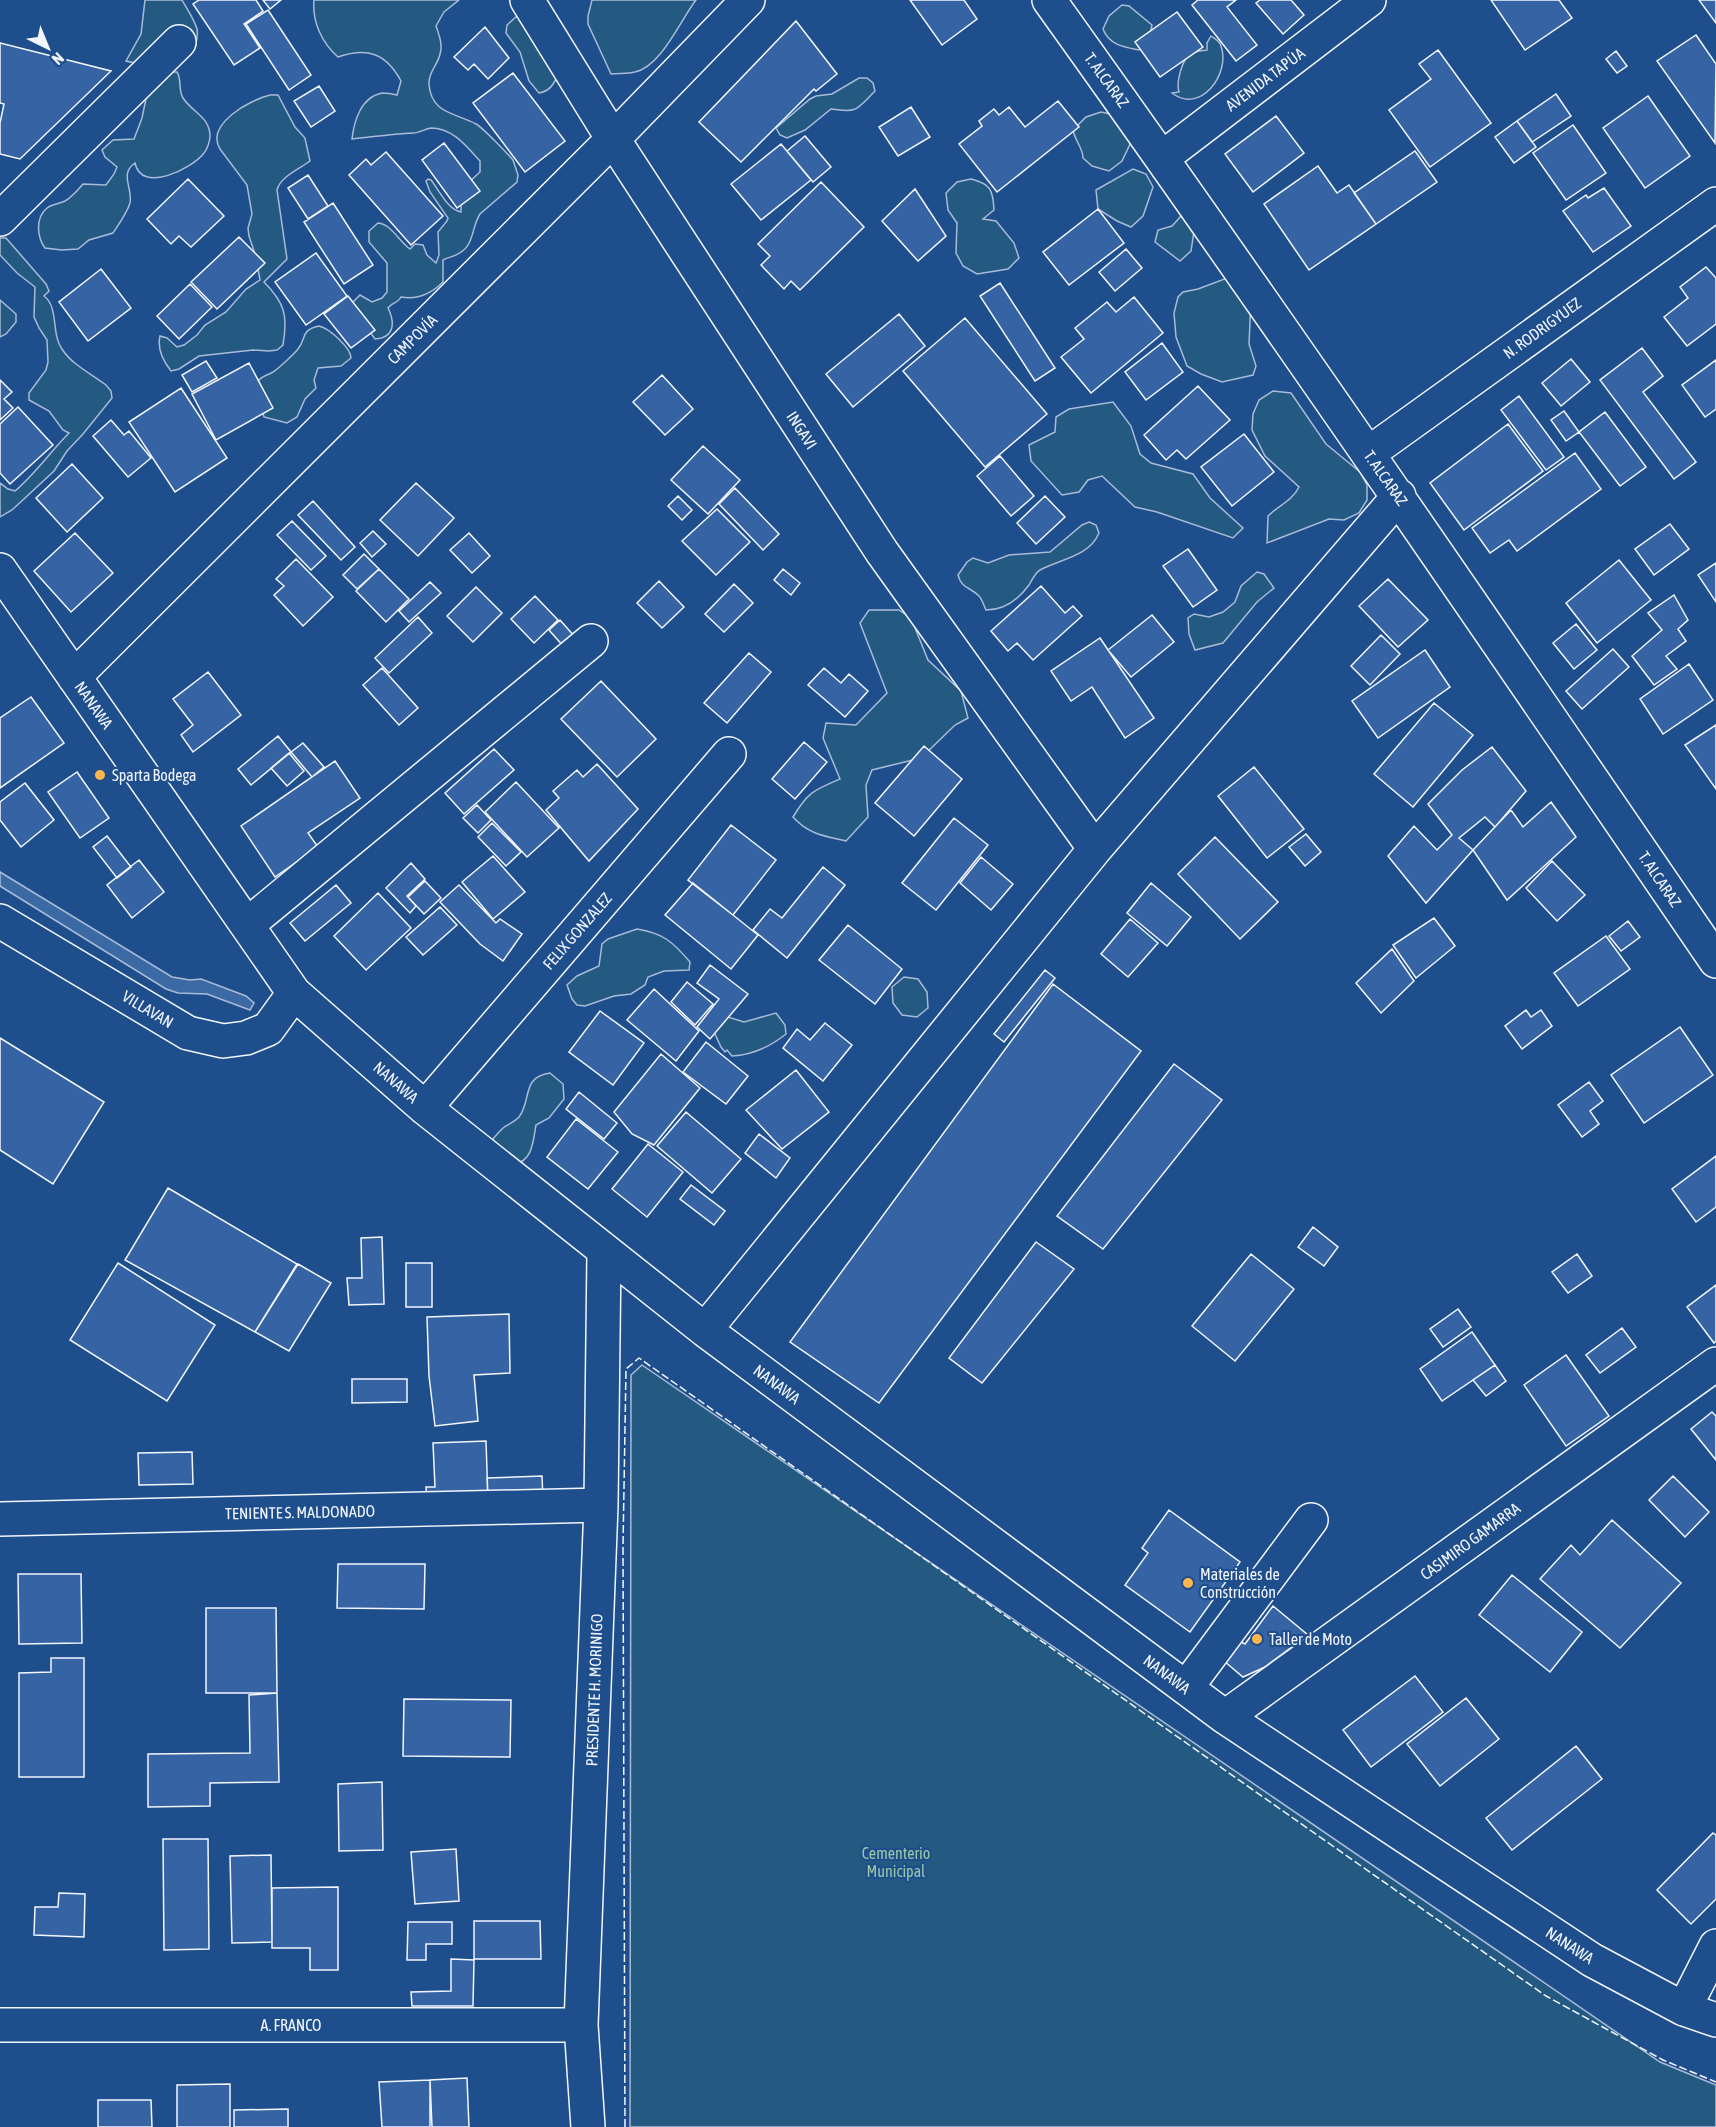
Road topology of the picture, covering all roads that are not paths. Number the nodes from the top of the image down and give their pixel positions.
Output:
1 (527, 0) edge
2 (748, 0) edge
3 (1049, 0) edge
4 (1369, 0) edge
5 (179, 42) dead end
6 (613, 139) junction
7 (1162, 158) junction
8 (1716, 204) edge
9 (0, 219) edge
10 (1369, 453) junction
11 (1399, 496) junction
12 (0, 570) edge
13 (591, 641) dead end
14 (74, 677) junction
15 (729, 754) dead end
16 (1095, 849) junction
17 (0, 921) edge
18 (247, 925) junction
19 (1716, 961) edge
20 (294, 993) junction
21 (424, 1108) junction
22 (604, 1252) junction
23 (705, 1330) junction
24 (1716, 1364) edge
25 (601, 1505) junction
26 (0, 1519) edge
27 (1311, 1520) dead end
28 (1186, 1688) junction
29 (1225, 1717) junction
30 (1716, 1946) edge
31 (1684, 2009) junction
32 (1716, 2020) edge
33 (0, 2025) edge
34 (581, 2025) junction
35 (588, 2127) edge

1 - 6 street, INGAVI
2 - 6 street, CAMPOVÍA
3 - 7 street, T. ALCARAZ
4 - 7 street, AVENIDA TAPÚA
5 - 9 street
6 - 14 street, CAMPOVÍA
6 - 16 street, INGAVI
7 - 10 street, T. ALCARAZ
8 - 10 street, N. RODRIGYUEZ
10 - 11 street, T. ALCARAZ
11 - 16 street
11 - 19 street, T. ALCARAZ
12 - 14 street, NANAWA
13 - 18 street
14 - 18 street, NANAWA
15 - 21 street, FELIX GONZALEZ
16 - 23 street
17 - 20 street, VILLAVAN
18 - 20 street, NANAWA
20 - 21 street, NANAWA
21 - 22 street, NANAWA
22 - 23 street, NANAWA
22 - 25 street, PRESIDENTE H. MORINIGO
23 - 28 street, NANAWA
24 - 29 street, CASIMIRO GAMARRA
25 - 26 street, TENIENTE S. MALDONADO
25 - 34 street, PRESIDENTE H. MORINIGO
27 - 28 street
28 - 29 street, NANAWA
29 - 31 street, NANAWA
30 - 31 street
31 - 32 street, NANAWA
33 - 34 street, A. FRANCO
34 - 35 street, PRESIDENTE H. MORINIGO

